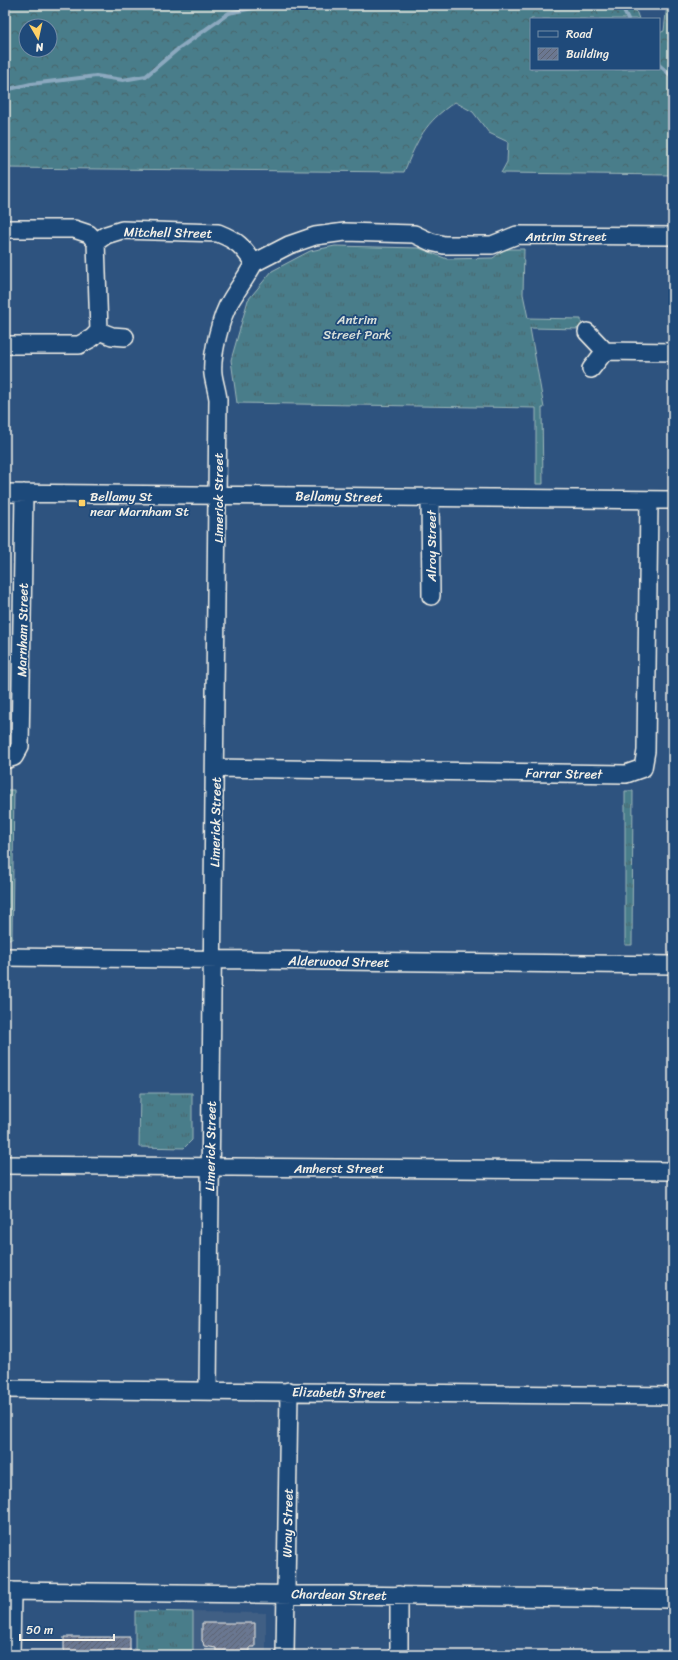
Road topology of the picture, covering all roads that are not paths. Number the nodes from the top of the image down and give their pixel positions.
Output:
1 (5, 229) edge
2 (673, 236) edge
3 (96, 242) junction
4 (254, 263) junction
5 (99, 331) junction
6 (587, 332) dead end
7 (125, 337) dead end
8 (5, 345) edge
9 (604, 351) junction
10 (673, 352) edge
11 (591, 369) dead end
12 (5, 493) edge
13 (24, 493) junction
14 (218, 495) junction
15 (430, 497) junction
16 (649, 500) junction
17 (673, 500) edge
18 (431, 596) dead end
19 (5, 760) edge
20 (216, 768) junction
21 (5, 957) edge
22 (213, 960) junction
23 (673, 966) edge
24 (5, 1165) edge
25 (210, 1167) junction
26 (673, 1171) edge
27 (5, 1389) edge
28 (208, 1391) junction
29 (289, 1391) junction
30 (673, 1396) edge
31 (8, 1591) edge
32 (286, 1594) junction
33 (399, 1595) junction
34 (673, 1599) edge
35 (11, 1655) edge
36 (285, 1655) edge
37 (399, 1655) edge

1 - 3 street
2 - 4 street, Antrim Street
3 - 4 street, Mitchell Street
3 - 5 street
4 - 14 street, Limerick Street
5 - 7 street
5 - 8 street
6 - 9 street
9 - 10 street
9 - 11 street
12 - 13 street, Bellamy Street
13 - 14 street, Bellamy Street
13 - 19 street, Marnham Street
14 - 15 street, Bellamy Street
14 - 20 street, Limerick Street
15 - 16 street, Bellamy Street
15 - 18 street, Alroy Street
16 - 17 street, Bellamy Street
16 - 20 street, Farrar Street
20 - 22 street, Limerick Street
21 - 22 street, Alderwood Street
22 - 23 street, Alderwood Street
22 - 25 street, Limerick Street
24 - 25 street, Amherst Street
25 - 26 street, Amherst Street
25 - 28 street, Limerick Street
27 - 28 street, Elizabeth Street
28 - 29 street, Elizabeth Street
29 - 30 street, Elizabeth Street
29 - 32 street, Wray Street
31 - 32 street, Chardean Street
31 - 35 street
32 - 33 street, Chardean Street
32 - 36 street, Wray Street
33 - 34 street, Chardean Street
33 - 37 street

